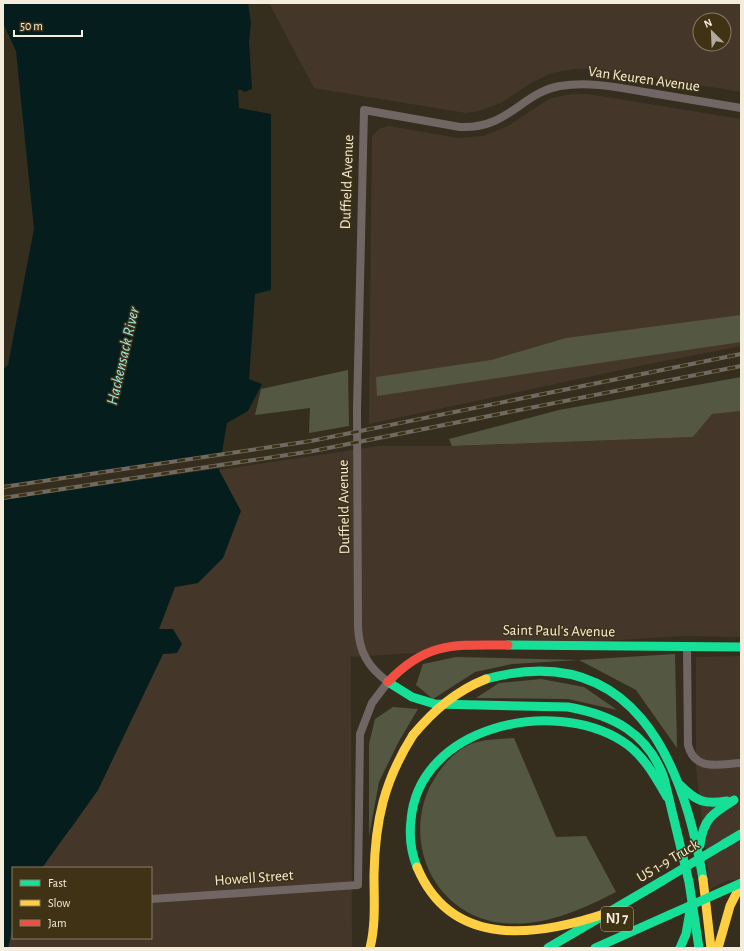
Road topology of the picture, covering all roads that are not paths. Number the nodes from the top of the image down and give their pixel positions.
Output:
1 (741, 108) edge
2 (364, 110) joint
3 (687, 647) junction
4 (741, 647) edge
5 (388, 682) junction
6 (741, 763) edge
7 (679, 784) junction
8 (667, 796) junction
9 (737, 798) edge
10 (741, 834) edge
11 (699, 854) junction
12 (712, 863) dead end
13 (679, 882) dead end
14 (741, 883) edge
15 (692, 894) junction
16 (152, 899) edge
17 (610, 912) junction
18 (370, 948) edge
19 (548, 948) edge
20 (595, 948) edge
21 (680, 948) edge
22 (699, 948) edge
23 (711, 948) edge
24 (718, 948) edge

1 - 2 street, Van Keuren Avenue
2 - 5 street, Duffield Avenue
3 - 4 main road, Saint Paul's Avenue
3 - 5 main road, Saint Paul's Avenue
3 - 6 street
5 - 8 main road
5 - 16 street, Howell Street
7 - 9 main road
7 - 11 main road
7 - 18 main road, bridge
8 - 15 main road
8 - 17 main road
9 - 11 main road
10 - 17 main road, US 1-9 Truck, bridge
11 - 23 main road
12 - 13 main road
14 - 20 main road, bridge
14 - 24 main road
15 - 21 main road
15 - 22 main road
17 - 19 main road, NJ 7

